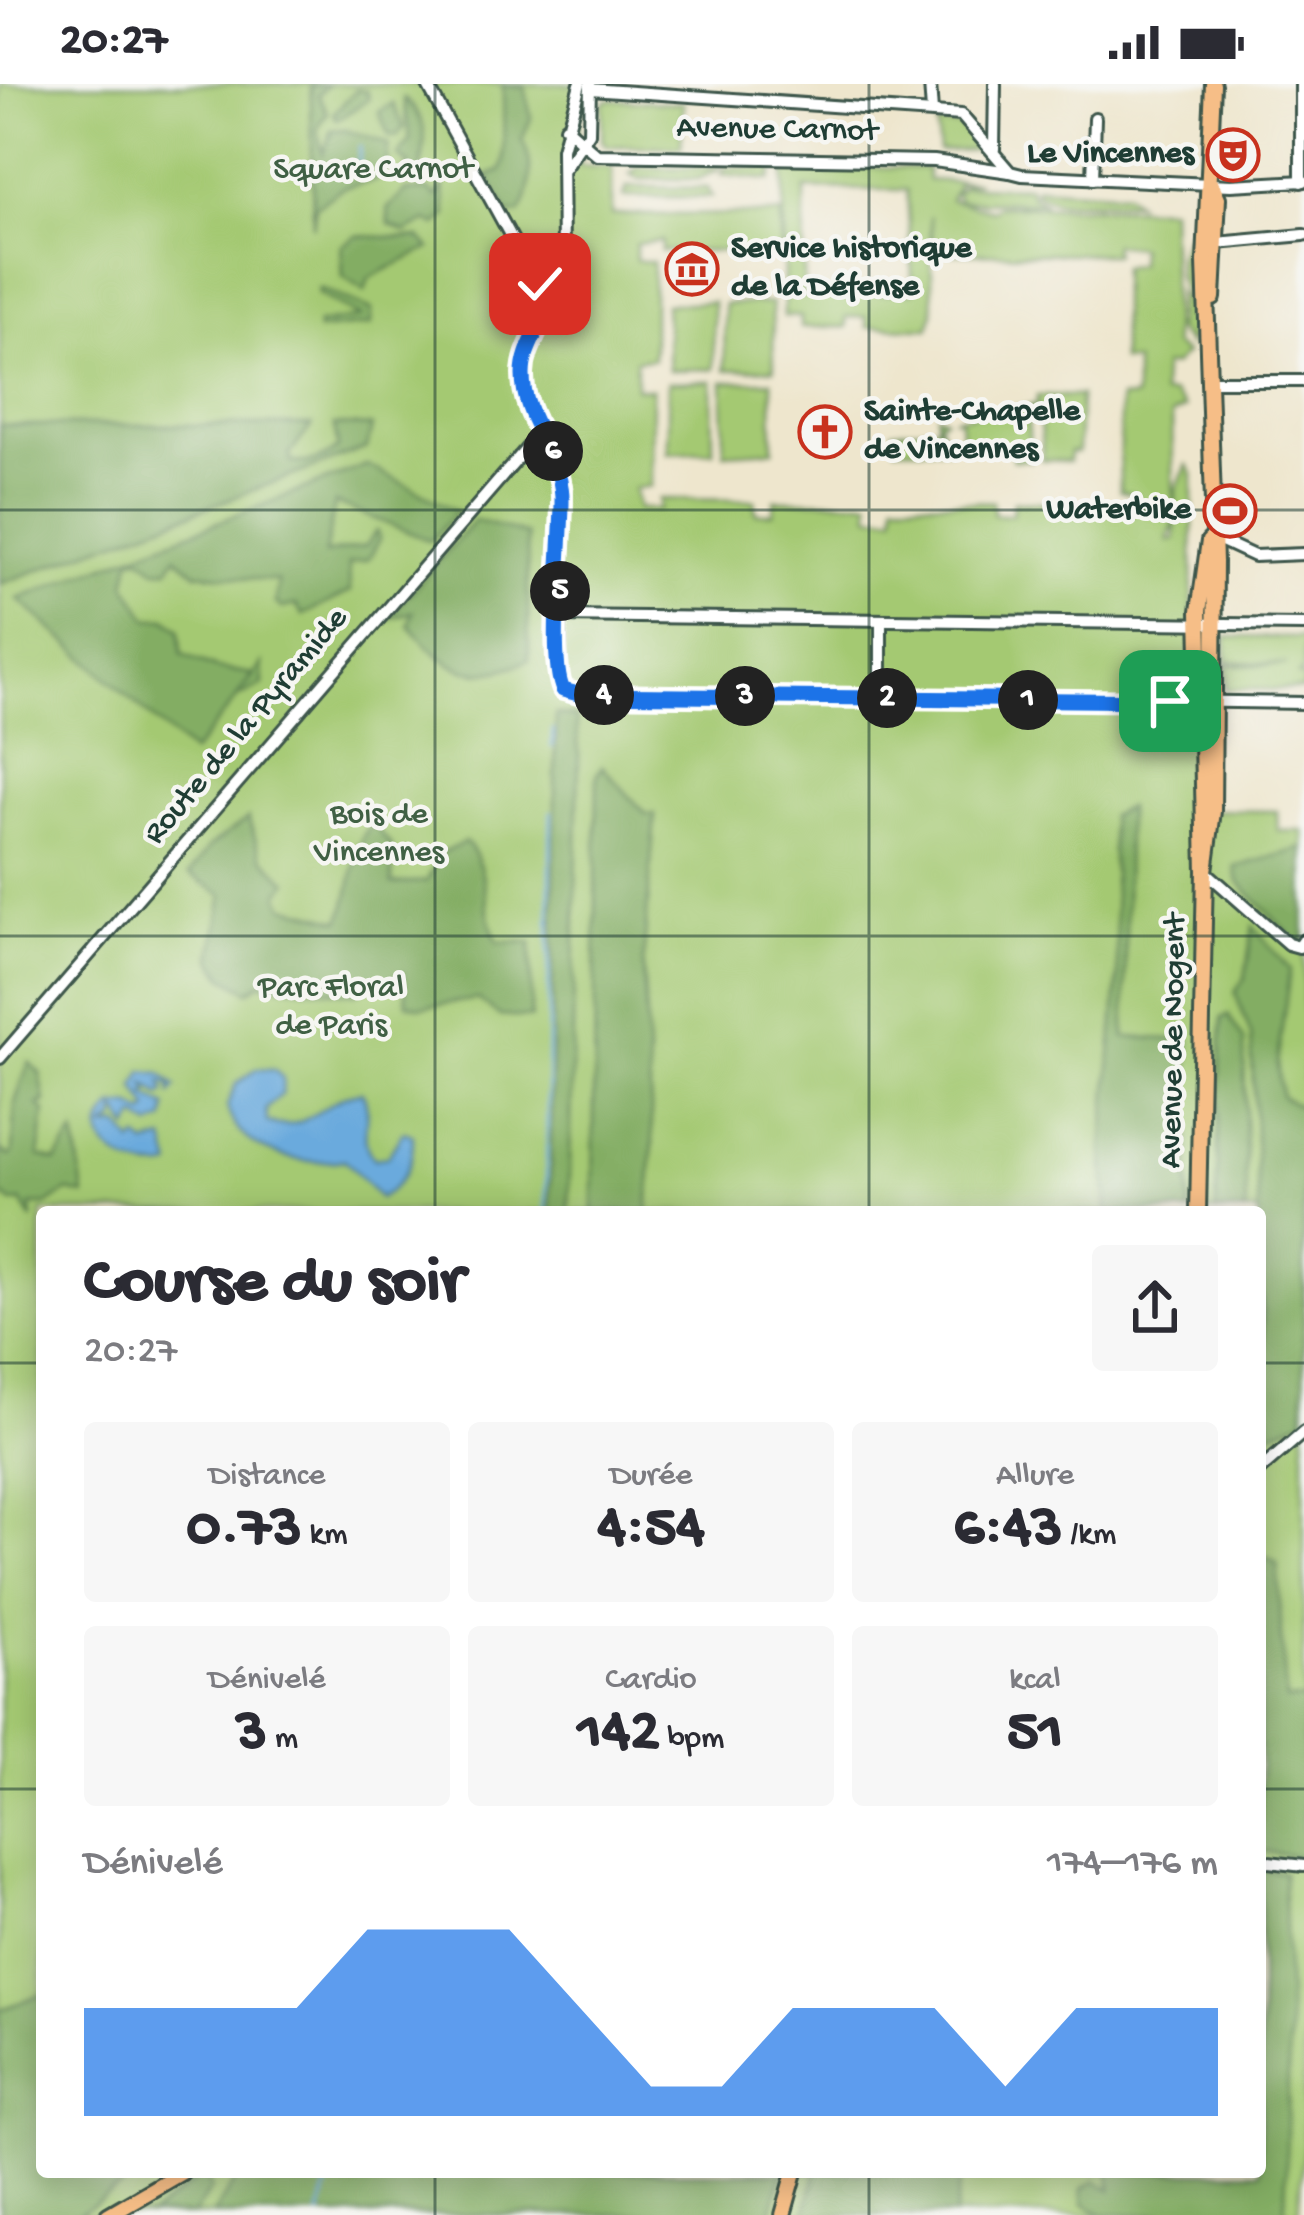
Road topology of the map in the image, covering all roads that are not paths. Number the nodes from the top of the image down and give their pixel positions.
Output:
1 (427, 84) edge
2 (930, 84) edge
3 (995, 84) edge
4 (1214, 84) edge
5 (1301, 84) edge
6 (587, 86) edge
7 (932, 112) junction
8 (1095, 118) dead end
9 (566, 127) junction
10 (583, 146) junction
11 (994, 149) junction
12 (974, 167) junction
13 (564, 169) junction
14 (1010, 172) junction
15 (1093, 179) junction
16 (1302, 182) edge
17 (1212, 185) junction
18 (1304, 235) edge
19 (1216, 243) junction
20 (547, 287) junction
21 (1210, 314) junction
22 (1210, 381) junction
23 (1304, 381) edge
24 (539, 434) junction
25 (1210, 536) junction
26 (1304, 554) edge
27 (560, 616) junction
28 (881, 620) junction
29 (1202, 624) junction
30 (1304, 625) edge
31 (881, 698) junction
32 (1202, 702) junction
33 (1304, 703) edge
34 (1205, 872) junction
35 (1302, 944) edge
36 (0, 1058) edge
37 (1198, 1206) edge
38 (1304, 1432) edge
39 (1266, 1466) edge
40 (1266, 1862) edge
41 (1304, 1866) edge
42 (172, 2178) edge
43 (793, 2178) edge
44 (109, 2215) edge
45 (783, 2215) edge

1 - 20 street
2 - 7 street
3 - 11 street
4 - 17 main road
5 - 16 street
6 - 7 street
6 - 9 street
6 - 10 street
7 - 11 street
8 - 15 street
9 - 10 street
9 - 13 street
10 - 12 street, Avenue Carnot
10 - 13 street
11 - 12 street
11 - 14 street
12 - 14 street, Avenue Carnot
13 - 20 street
14 - 15 street, Avenue Carnot
15 - 17 street, Avenue Carnot
16 - 17 street, Avenue Carnot
17 - 19 main road
17 - 21 main road
18 - 19 street
19 - 21 main road
20 - 24 street
21 - 22 main road, Avenue de Nogent
22 - 23 street
22 - 25 main road, Avenue de Nogent
24 - 27 street
24 - 36 street, Route de la Pyramide
25 - 26 street
25 - 29 main road, Avenue de Nogent
27 - 28 street
27 - 31 street
28 - 29 street
28 - 31 street
29 - 30 street
29 - 32 main road, Avenue de Nogent
31 - 32 street
32 - 33 street
32 - 34 main road, Avenue de Nogent
34 - 35 street
34 - 37 main road, Avenue de Nogent
38 - 39 street
40 - 41 street
42 - 44 main road
43 - 45 main road

